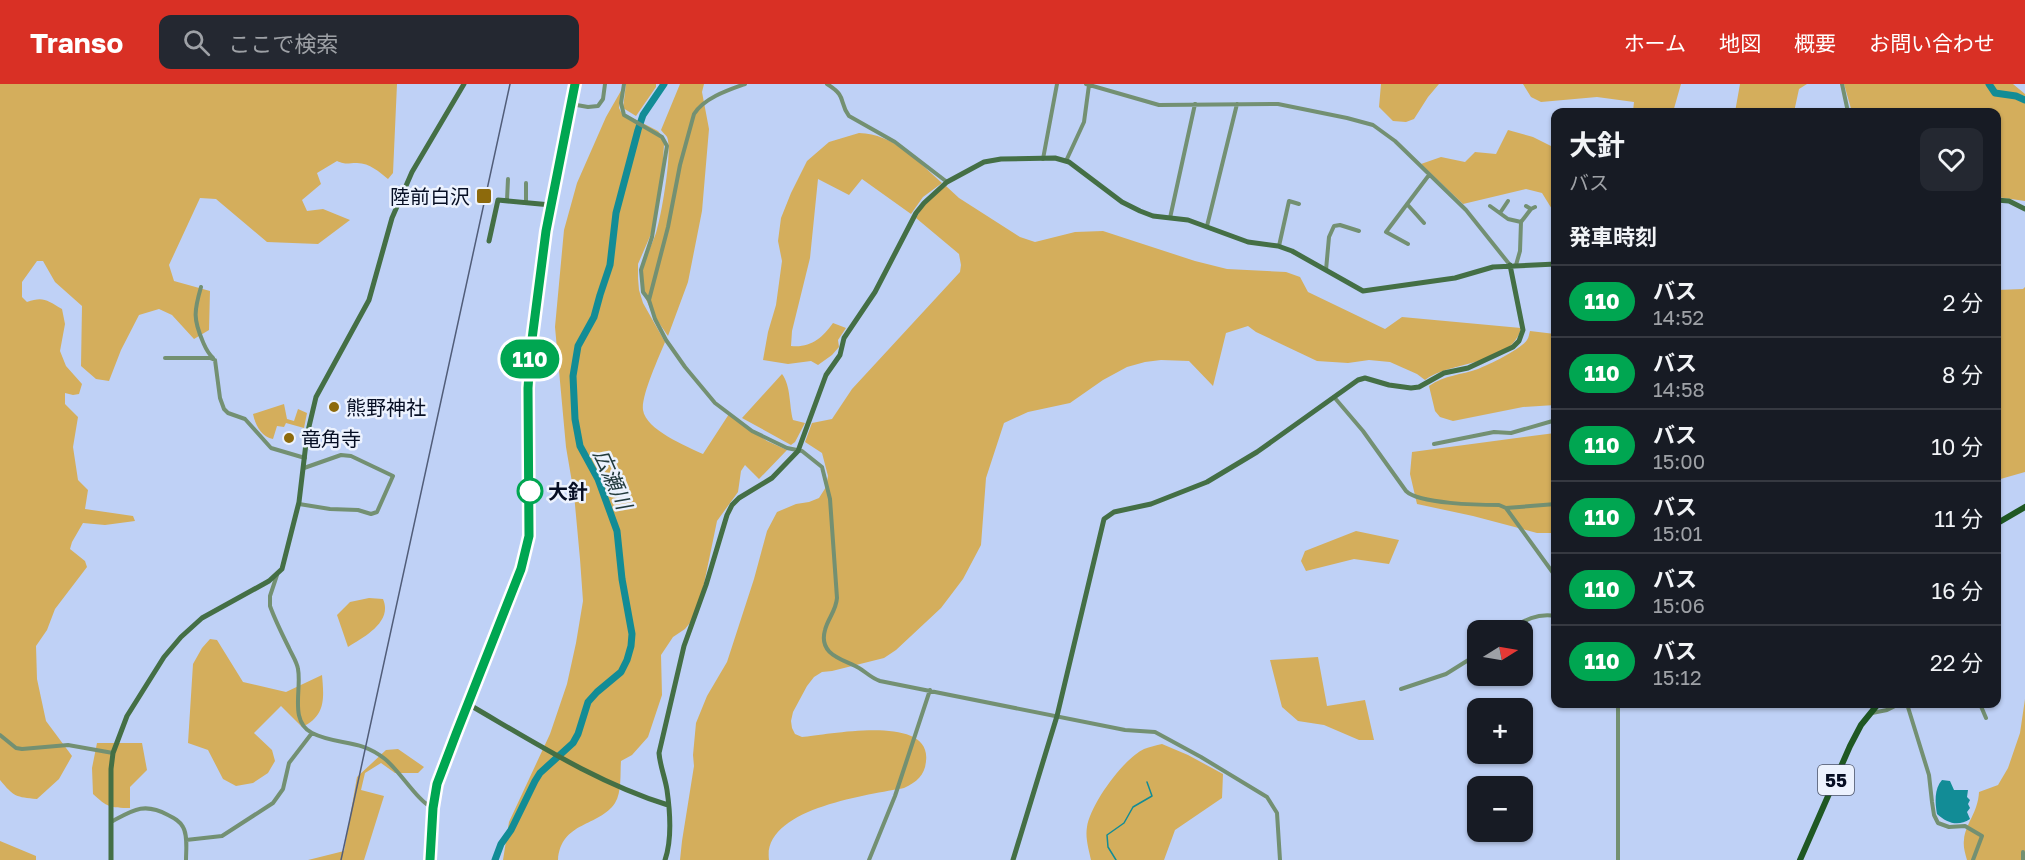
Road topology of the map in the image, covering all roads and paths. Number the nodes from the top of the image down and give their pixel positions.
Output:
1 (464, 84) edge
2 (575, 84) edge
3 (605, 84) edge
4 (624, 84) edge
5 (745, 84) edge
6 (827, 84) edge
7 (1057, 84) edge
8 (1088, 84) edge
9 (1842, 84) edge
10 (1103, 86) edge
11 (572, 104) junction
12 (1195, 104) junction
13 (1237, 104) junction
14 (1847, 108) edge
15 (1043, 159) junction
16 (1066, 161) junction
17 (1429, 175) junction
18 (508, 179) dead end
19 (947, 182) junction
20 (526, 183) dead end
21 (507, 200) junction
22 (2001, 200) edge
23 (1508, 201) dead end
24 (526, 202) junction
25 (1299, 204) dead end
26 (1407, 204) junction
27 (551, 205) junction
28 (1490, 206) dead end
29 (1526, 206) dead end
30 (2025, 209) edge
31 (1500, 213) junction
32 (1170, 218) junction
33 (1521, 222) junction
34 (1424, 223) dead end
35 (1207, 226) junction
36 (1359, 231) dead end
37 (489, 241) dead end
38 (1408, 244) dead end
39 (1527, 245) dead end
40 (1279, 246) junction
41 (1520, 250) junction
42 (1551, 264) edge
43 (1513, 265) junction
44 (1326, 271) junction
45 (201, 287) dead end
46 (649, 300) junction
47 (165, 358) dead end
48 (215, 360) junction
49 (1334, 396) junction
50 (1551, 421) edge
51 (1434, 444) dead end
52 (798, 451) junction
53 (305, 458) junction
54 (304, 468) junction
55 (299, 504) junction
56 (1551, 504) edge
57 (2025, 507) edge
58 (1506, 508) junction
59 (2001, 521) edge
60 (1551, 570) edge
61 (278, 574) junction
62 (1551, 615) edge
63 (1527, 620) edge
64 (1467, 661) edge
65 (1401, 688) dead end
66 (930, 690) junction
67 (468, 704) junction
68 (1618, 708) edge
69 (1875, 708) edge
70 (1891, 708) edge
71 (1908, 708) edge
72 (1982, 708) edge
73 (1870, 714) junction
74 (1057, 716) junction
75 (1986, 718) dead end
76 (312, 733) junction
77 (0, 735) edge
78 (113, 753) junction
79 (668, 805) junction
80 (433, 808) junction
81 (111, 822) junction
82 (186, 840) junction
83 (2023, 852) dead end
84 (111, 860) edge
85 (186, 860) edge
86 (430, 860) edge
87 (665, 860) edge
88 (869, 860) edge
89 (1013, 860) edge
90 (1280, 860) edge
91 (1618, 860) edge
92 (1800, 860) edge
93 (1973, 860) edge
94 (2023, 860) edge

1 - 53 street
2 - 11 highway
3 - 11 street
4 - 46 street
5 - 46 street
6 - 19 street
7 - 15 street
8 - 10 street
8 - 16 street
9 - 14 street
10 - 12 street
11 - 27 highway
12 - 13 street
12 - 32 street
13 - 17 street
13 - 35 street
15 - 16 street
15 - 19 street
16 - 32 street
17 - 26 street
17 - 43 street
18 - 21 street
19 - 52 street
20 - 24 street
21 - 24 street
21 - 37 street
22 - 30 street
23 - 31 street
24 - 27 street
25 - 40 street
26 - 34 street
26 - 38 street
27 - 67 highway
28 - 31 street
29 - 33 street
31 - 33 street
32 - 35 street
33 - 41 street
35 - 40 street
36 - 44 street
39 - 41 street
40 - 44 street
41 - 43 street
42 - 43 street
43 - 44 street
43 - 49 street
45 - 48 street
46 - 52 street
47 - 48 street
48 - 53 street
49 - 58 street
49 - 74 street
50 - 51 street
52 - 66 street
52 - 79 street
53 - 54 street
54 - 55 street
54 - 55 street
55 - 61 street
56 - 58 street
57 - 59 main road
58 - 60 street
61 - 76 street
61 - 78 street
62 - 63 street
64 - 65 street
66 - 74 street
66 - 88 street
67 - 79 street
67 - 80 highway
68 - 91 street
69 - 73 main road, 55
70 - 73 street
71 - 93 street
72 - 75 street
73 - 92 main road, 55
74 - 89 street
74 - 90 street
76 - 80 street
76 - 82 street
77 - 78 street
78 - 81 street
79 - 87 street
80 - 86 highway
81 - 82 street
81 - 84 street
82 - 85 street
83 - 94 street

